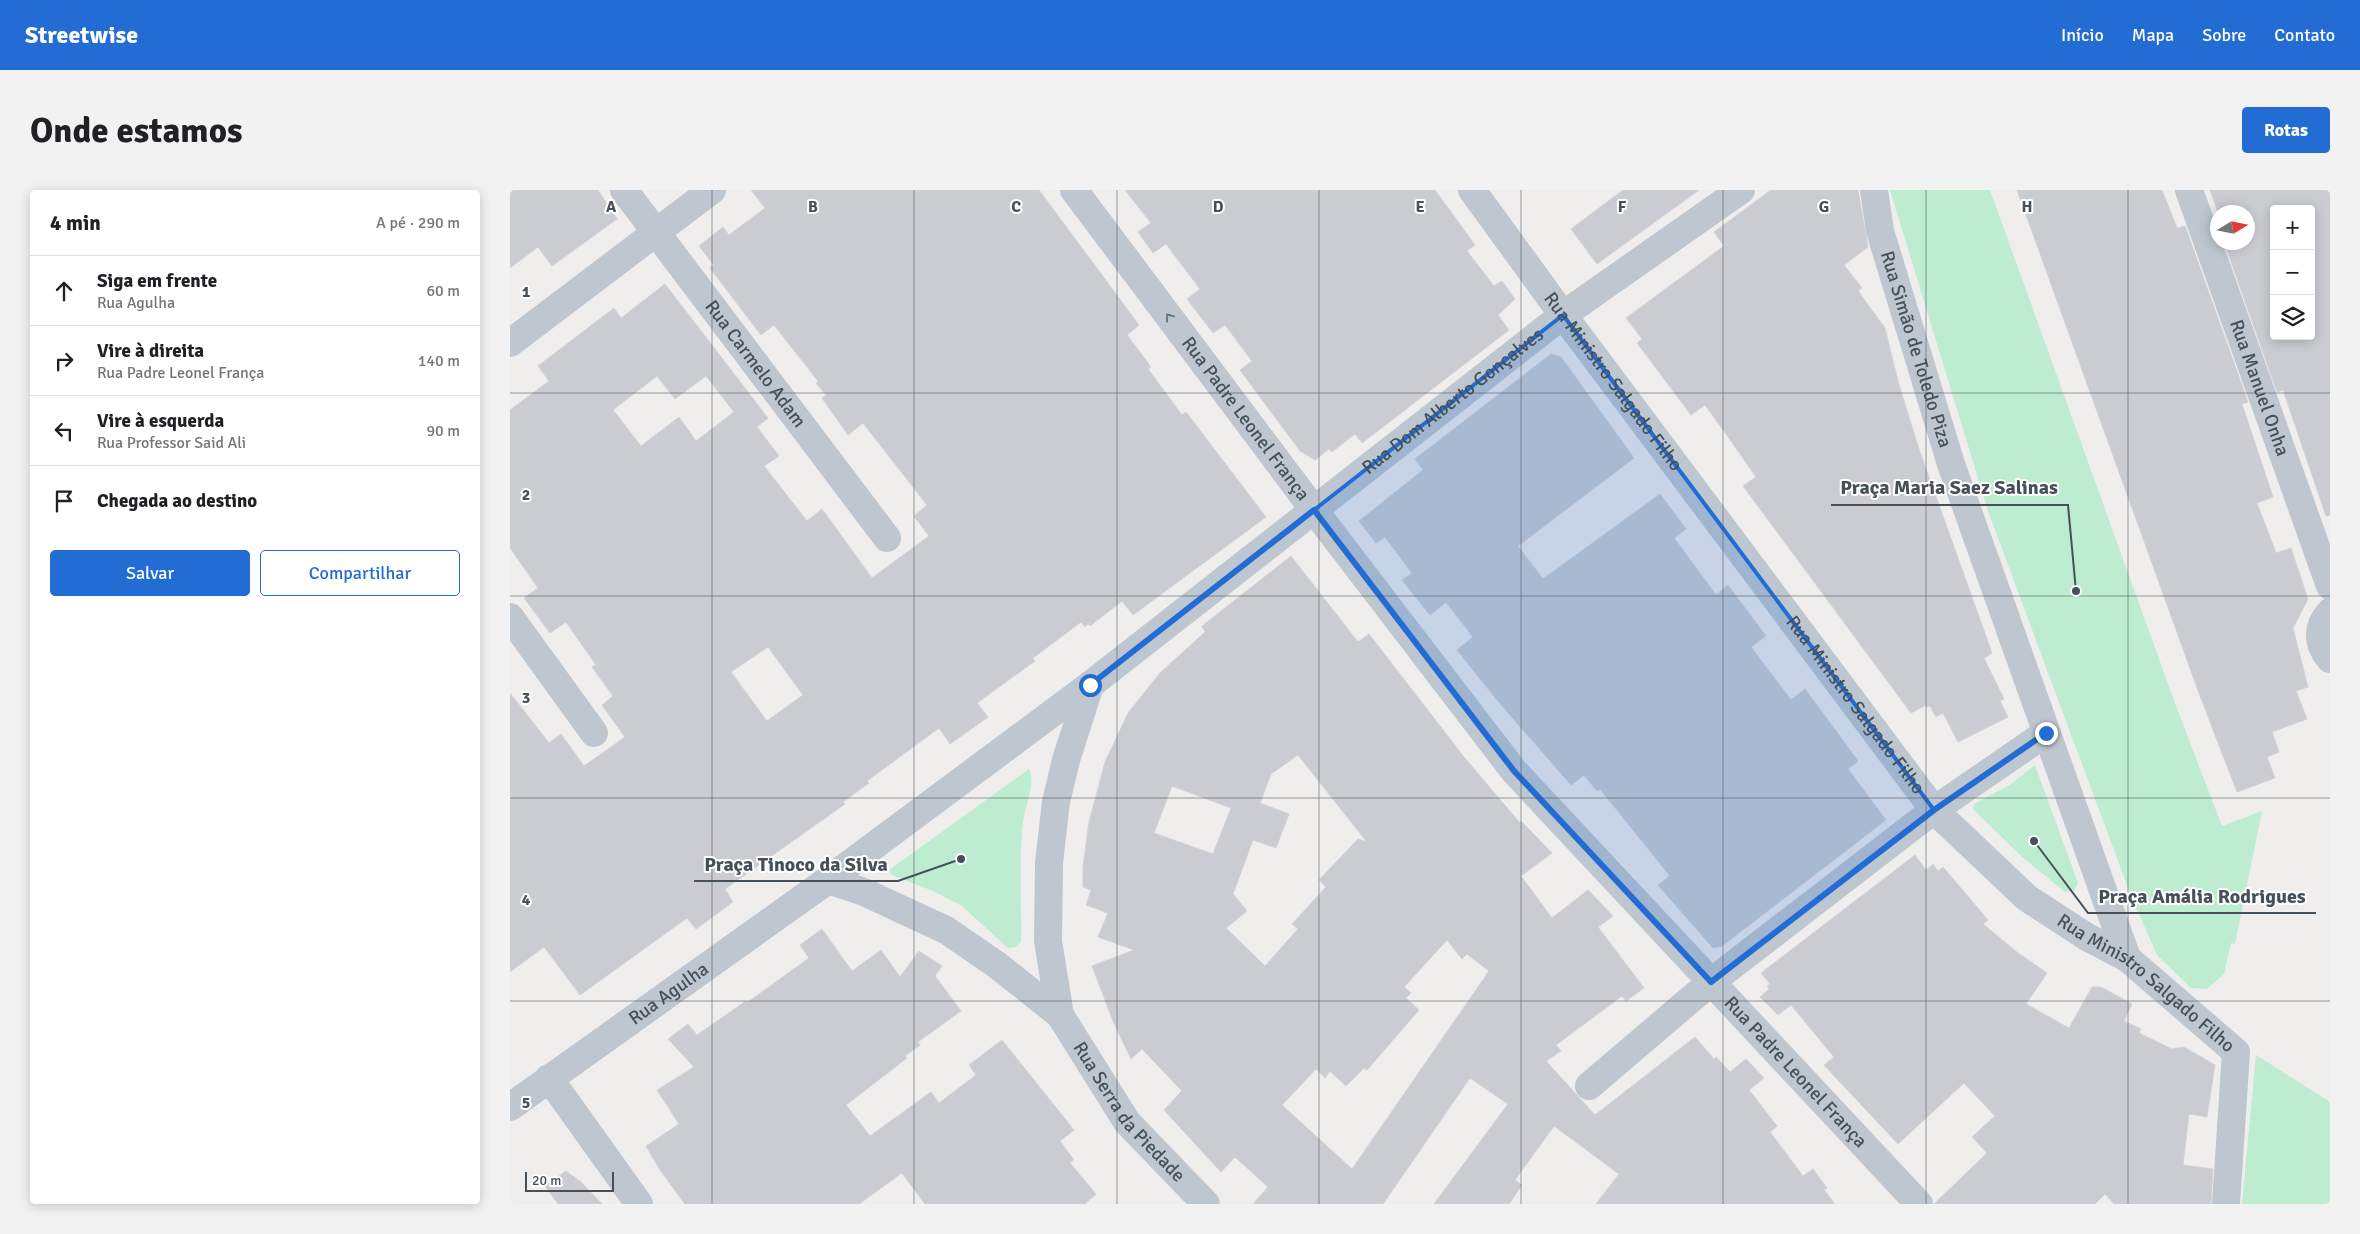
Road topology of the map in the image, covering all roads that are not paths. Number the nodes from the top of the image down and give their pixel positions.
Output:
1 (624, 190) edge
2 (712, 190) edge
3 (1074, 190) edge
4 (1472, 190) edge
5 (1741, 190) edge
6 (1874, 190) edge
7 (2189, 190) edge
8 (656, 233) junction
9 (1563, 315) junction
10 (510, 343) edge
11 (1314, 510) junction
12 (887, 538) dead end
13 (2330, 586) edge
14 (2330, 612) edge
15 (510, 617) edge
16 (2330, 659) edge
17 (1090, 685) junction
18 (594, 732) dead end
19 (2046, 733) junction
20 (1934, 810) junction
21 (828, 880) junction
22 (2126, 958) junction
23 (1711, 982) junction
24 (1060, 1015) junction
25 (549, 1078) junction
26 (1589, 1086) dead end
27 (510, 1107) edge
28 (639, 1204) edge
29 (1206, 1204) edge
30 (1919, 1204) edge
31 (2226, 1204) edge

1 - 8 street, Rua Carmelo Adam
2 - 8 street
11 -> 3 street, Rua Padre Leonel França
4 - 9 street, Rua Ministro Salgado Filho
5 - 9 street, Rua Dom Alberto Gonçalves
6 - 19 street, Rua Simão de Toledo Piza
7 - 13 street, Rua Manuel Onha
8 - 10 street
8 - 12 street, Rua Carmelo Adam
9 - 11 street, Rua Dom Alberto Gonçalves
9 - 20 street, Rua Ministro Salgado Filho
11 - 17 street
11 - 23 street, Rua Padre Leonel França
14 - 16 street
15 - 18 street
17 - 21 street, Rua Agulha
17 - 24 street
19 - 20 street
19 - 22 street, Rua Simão de Toledo Piza
20 - 22 street, Rua Ministro Salgado Filho
20 - 23 street
21 - 24 street
21 - 25 street, Rua Agulha
22 - 31 street, Rua Ministro Salgado Filho
23 - 26 street
23 - 30 street, Rua Padre Leonel França
24 - 29 street, Rua Serra da Piedade
25 - 27 street, Rua Agulha
25 - 28 street

